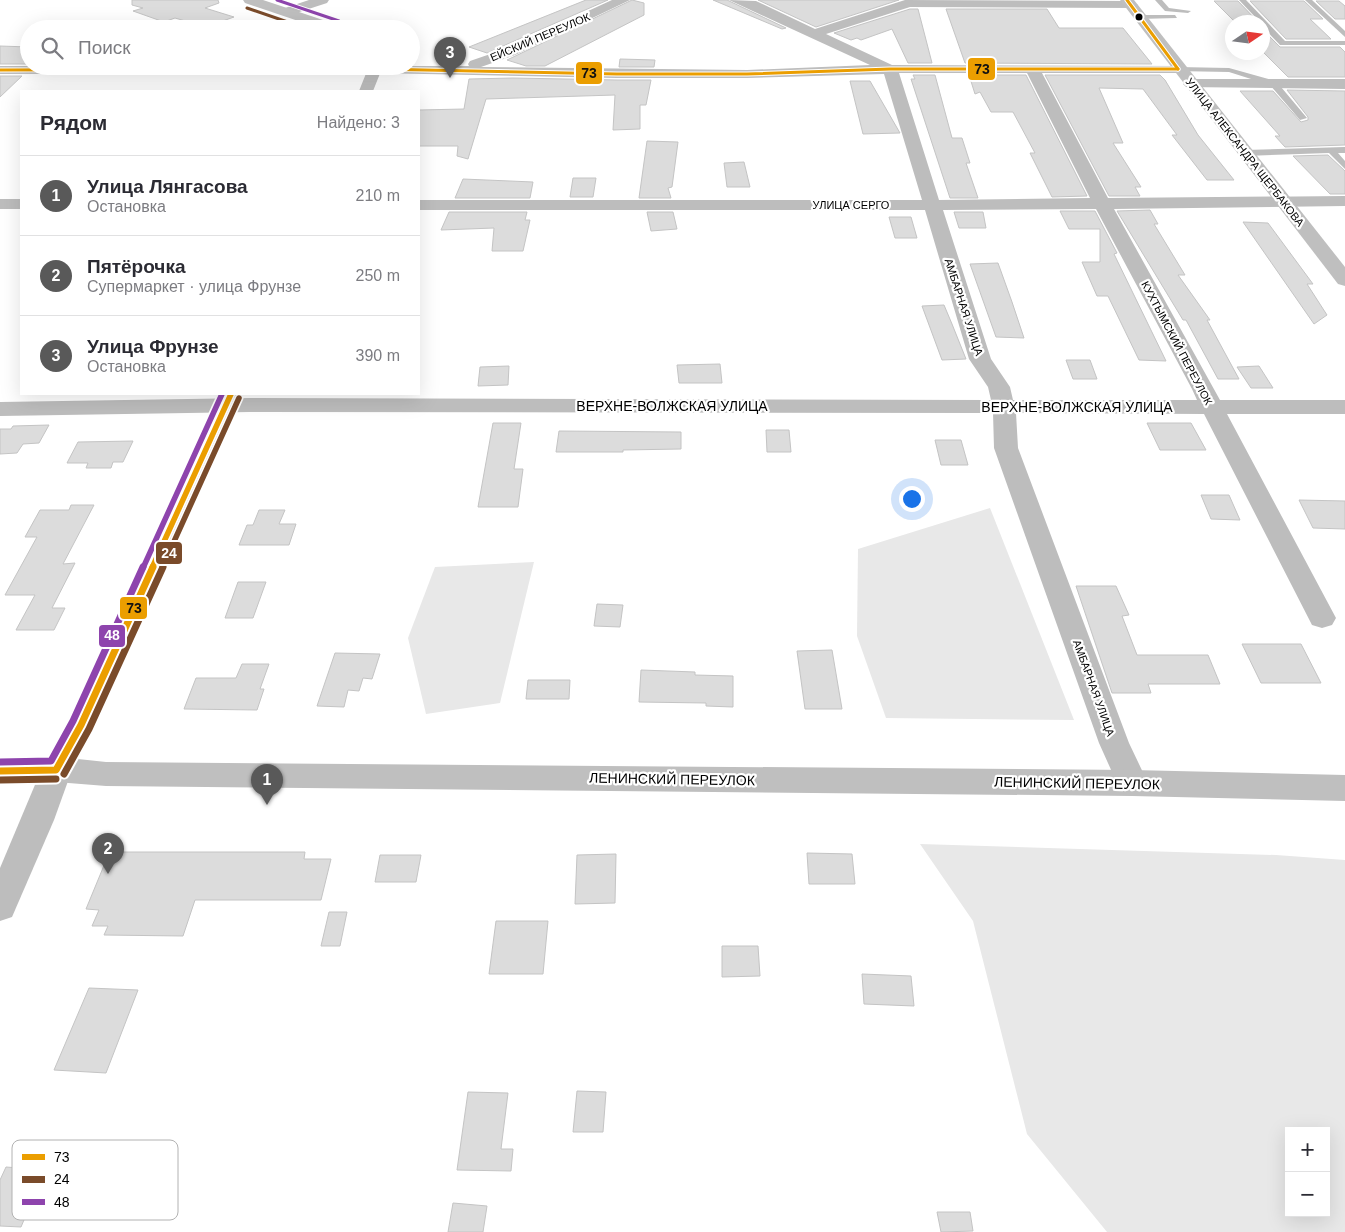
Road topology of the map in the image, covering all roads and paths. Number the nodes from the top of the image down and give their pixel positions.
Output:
1 (250, 0) edge
2 (322, 0) edge
3 (623, 0) edge
4 (1158, 0) edge
5 (1242, 0) edge
6 (1308, 0) edge
7 (751, 1) edge
8 (1129, 2) edge
9 (1188, 11) dead end
10 (287, 12) junction
11 (1139, 17) junction
12 (1175, 17) dead end
13 (310, 20) edge
14 (816, 33) junction
15 (1345, 35) edge
16 (1345, 43) edge
17 (890, 69) junction
18 (1032, 69) junction
19 (1178, 69) junction
20 (0, 70) edge
21 (20, 70) edge
22 (420, 70) edge
23 (455, 71) junction
24 (373, 75) edge
25 (1273, 83) junction
26 (1191, 84) junction
27 (1345, 84) edge
28 (366, 90) edge
29 (1303, 118) dead end
30 (1331, 150) junction
31 (1345, 150) edge
32 (1245, 153) junction
33 (1345, 166) edge
34 (1345, 201) edge
35 (1284, 202) junction
36 (0, 204) edge
37 (20, 204) edge
38 (1102, 204) junction
39 (420, 205) edge
40 (931, 205) junction
41 (1345, 280) edge
42 (228, 400) edge
43 (1004, 407) junction
44 (1345, 407) edge
45 (1212, 408) junction
46 (0, 409) edge
47 (1322, 618) dead end
48 (56, 770) junction
49 (0, 771) edge
50 (1132, 784) junction
51 (1345, 788) edge
52 (0, 906) edge

1 - 10 street
2 - 10 street
3 - 23 street, ЕЙСКИЙ ПЕРЕУЛОК
4 - 9 lane
5 - 16 lane
6 - 15 lane
7 - 14 street
8 - 11 street, УЛИЦА АЛЕКСАНДРА ЩЕРБАКОВА
8 - 14 street
10 - 13 street
11 - 12 lane
11 - 19 street, УЛИЦА АЛЕКСАНДРА ЩЕРБАКОВА
14 - 17 street
17 - 18 street
17 - 23 street
17 - 40 street, АМБАРНАЯ УЛИЦА
18 - 19 street
18 - 38 street, КУХТЫМСКИЙ ПЕРЕУЛОК
19 - 25 lane
19 - 26 street, УЛИЦА АЛЕКСАНДРА ЩЕРБАКОВА
20 - 21 street
22 - 23 street
24 - 28 street
25 - 26 street
25 - 27 street
25 - 29 lane
26 - 32 street, УЛИЦА АЛЕКСАНДРА ЩЕРБАКОВА
30 - 31 lane
30 - 32 lane
30 - 33 lane
32 - 35 street, УЛИЦА АЛЕКСАНДРА ЩЕРБАКОВА
34 - 35 street, УЛИЦА СЕРГО
35 - 38 street, УЛИЦА СЕРГО
35 - 41 street, УЛИЦА АЛЕКСАНДРА ЩЕРБАКОВА
36 - 37 street
38 - 40 street, УЛИЦА СЕРГО
38 - 45 street, КУХТЫМСКИЙ ПЕРЕУЛОК
39 - 40 street, УЛИЦА СЕРГО
40 - 43 street, АМБАРНАЯ УЛИЦА
42 - 43 street, ВЕРХНЕ-ВОЛЖСКАЯ УЛИЦА
42 - 46 street, ВЕРХНЕ-ВОЛЖСКАЯ УЛИЦА
42 - 48 street
43 - 45 street, ВЕРХНЕ-ВОЛЖСКАЯ УЛИЦА
43 - 50 street, АМБАРНАЯ УЛИЦА
44 - 45 street, ВЕРХНЕ-ВОЛЖСКАЯ УЛИЦА
45 - 47 street, КУХТЫМСКИЙ ПЕРЕУЛОК
48 - 49 street, ЛЕНИНСКИЙ ПЕРЕУЛОК
48 - 50 street, ЛЕНИНСКИЙ ПЕРЕУЛОК
48 - 52 street
50 - 51 street, ЛЕНИНСКИЙ ПЕРЕУЛОК

